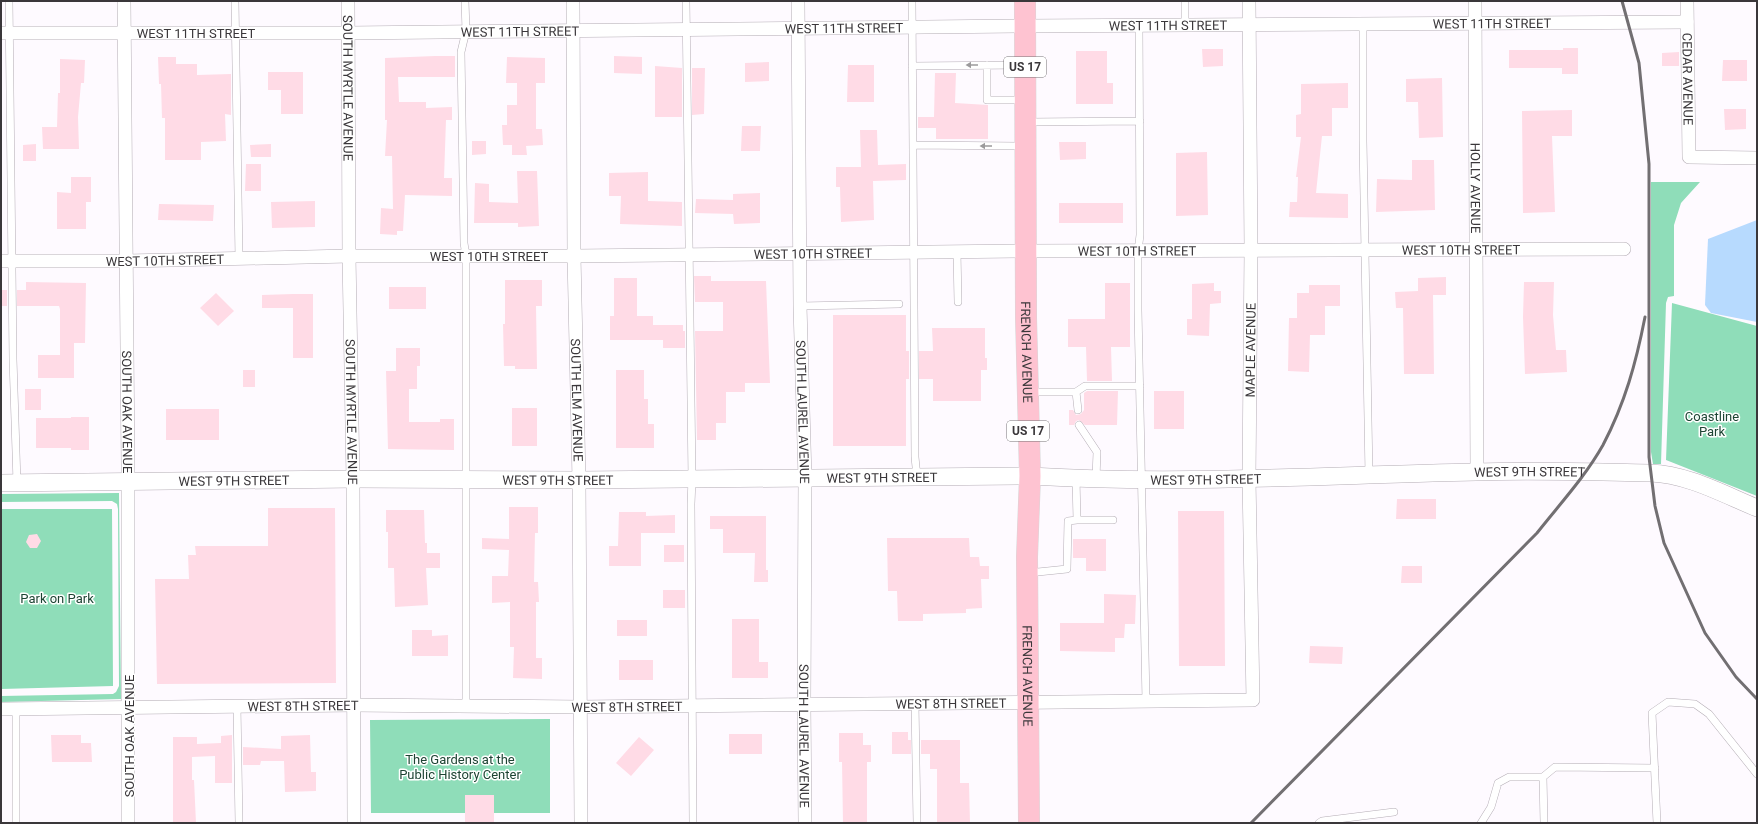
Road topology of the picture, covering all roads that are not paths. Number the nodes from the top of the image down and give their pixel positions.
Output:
1 (9, 1) edge
2 (124, 1) edge
3 (236, 1) edge
4 (348, 1) edge
5 (465, 1) edge
6 (573, 1) edge
7 (686, 1) edge
8 (798, 1) edge
9 (912, 1) edge
10 (1025, 1) edge
11 (1185, 1) edge
12 (1249, 1) edge
13 (1475, 1) edge
14 (1687, 1) edge
15 (1687, 22) junction
16 (1475, 23) junction
17 (1363, 24) junction
18 (1139, 25) junction
19 (1185, 25) junction
20 (1249, 25) junction
21 (1025, 26) junction
22 (912, 27) junction
23 (798, 28) junction
24 (686, 29) junction
25 (573, 30) junction
26 (466, 31) junction
27 (5, 33) edge
28 (124, 33) junction
29 (235, 33) junction
30 (348, 33) junction
31 (987, 65) junction
32 (1025, 65) junction
33 (912, 66) junction
34 (1025, 100) junction
35 (1140, 121) junction
36 (1025, 122) junction
37 (914, 145) junction
38 (1026, 146) junction
39 (1757, 158) edge
40 (1476, 249) junction
41 (1624, 249) dead end
42 (1251, 250) junction
43 (1365, 250) junction
44 (1026, 251) junction
45 (1138, 251) junction
46 (914, 252) junction
47 (957, 252) junction
48 (800, 254) junction
49 (690, 255) junction
50 (349, 256) junction
51 (466, 256) junction
52 (574, 256) junction
53 (238, 258) junction
54 (7, 261) edge
55 (127, 261) junction
56 (958, 302) dead end
57 (900, 304) dead end
58 (800, 306) junction
59 (1140, 386) junction
60 (1027, 392) junction
61 (1076, 392) junction
62 (1078, 410) dead end
63 (1079, 425) dead end
64 (1478, 472) junction
65 (1369, 475) junction
66 (1030, 476) junction
67 (917, 477) junction
68 (805, 478) junction
69 (1076, 478) junction
70 (1096, 478) junction
71 (353, 479) junction
72 (692, 479) junction
73 (1142, 479) junction
74 (1249, 479) junction
75 (467, 480) junction
76 (579, 480) junction
77 (128, 482) junction
78 (9, 483) edge
79 (1757, 508) edge
80 (1077, 520) junction
81 (1113, 520) dead end
82 (1028, 573) junction
83 (1253, 700) joint
84 (1146, 701) junction
85 (1028, 702) junction
86 (915, 703) junction
87 (804, 704) junction
88 (353, 705) junction
89 (237, 706) junction
90 (466, 706) junction
91 (693, 706) junction
92 (580, 707) junction
93 (16, 708) junction
94 (129, 708) junction
95 (1, 709) edge
96 (1655, 768) junction
97 (1757, 774) edge
98 (1543, 776) junction
99 (1394, 812) dead end
100 (16, 823) edge
101 (128, 823) edge
102 (239, 823) edge
103 (354, 823) edge
104 (581, 823) edge
105 (693, 823) edge
106 (806, 823) edge
107 (917, 823) edge
108 (1029, 823) edge
109 (1319, 823) edge
110 (1481, 823) edge
111 (1544, 823) edge
112 (1658, 823) edge

1 - 27 lane
2 - 28 street, SOUTH OAK AVENUE
3 - 29 lane
4 - 30 street, SOUTH MYRTLE AVENUE
5 - 26 lane
6 - 25 street, SOUTH ELM AVENUE
7 - 24 lane
8 - 23 street, SOUTH LAUREL AVENUE
9 - 22 lane
10 - 21 main road, FRENCH AVENUE / US 17
11 - 19 lane
12 - 20 street, MAPLE AVENUE
13 - 16 street, HOLLY AVENUE
14 - 15 street, CEDAR AVENUE
15 - 16 street, WEST 11TH STREET
15 - 39 street, CEDAR AVENUE
16 - 17 street, WEST 11TH STREET
16 - 40 street, HOLLY AVENUE
17 - 20 street, WEST 11TH STREET
17 - 43 lane
18 - 19 street, WEST 11TH STREET
18 - 21 street, WEST 11TH STREET
18 - 35 lane
19 - 20 street, WEST 11TH STREET
20 - 42 street, MAPLE AVENUE
21 - 22 street, WEST 11TH STREET
21 - 32 main road, FRENCH AVENUE / US 17
22 - 23 street, WEST 11TH STREET
22 - 33 lane
23 - 24 street, WEST 11TH STREET
23 - 48 street, SOUTH LAUREL AVENUE
24 - 25 street, WEST 11TH STREET
24 - 49 lane
25 - 26 street, WEST 11TH STREET
25 - 52 street, SOUTH ELM AVENUE
26 - 30 street, WEST 11TH STREET
26 - 51 lane
27 - 28 street, WEST 11TH STREET
27 - 54 lane
28 - 29 street, WEST 11TH STREET
28 - 55 street, SOUTH OAK AVENUE
29 - 30 street, WEST 11TH STREET
29 - 53 lane
30 - 50 street, SOUTH MYRTLE AVENUE
31 - 32 lane
31 -> 33 lane
31 - 34 lane
32 - 34 main road, FRENCH AVENUE / US 17
33 - 37 lane
34 - 36 main road, FRENCH AVENUE / US 17
35 - 36 lane
35 - 45 lane
36 - 38 main road, FRENCH AVENUE / US 17
38 -> 37 lane
37 - 46 lane
38 - 44 main road, FRENCH AVENUE / US 17
40 - 41 street, WEST 10TH STREET
40 - 43 street, WEST 10TH STREET
40 - 64 street, HOLLY AVENUE
42 - 43 street, WEST 10TH STREET
42 - 45 street, WEST 10TH STREET
42 - 74 street, MAPLE AVENUE
43 - 65 lane
44 - 45 street, WEST 10TH STREET
44 - 47 street, WEST 10TH STREET
44 - 60 main road, FRENCH AVENUE / US 17
45 - 59 lane
46 - 47 street, WEST 10TH STREET
46 - 48 street, WEST 10TH STREET
46 - 67 lane
47 - 56 lane
48 - 49 street, WEST 10TH STREET
48 - 58 street, SOUTH LAUREL AVENUE
49 - 52 street, WEST 10TH STREET
49 - 72 lane
50 - 51 street, WEST 10TH STREET
50 - 53 street, WEST 10TH STREET
50 - 71 street, SOUTH MYRTLE AVENUE
51 - 52 street, WEST 10TH STREET
51 - 75 lane
52 - 76 street, SOUTH ELM AVENUE
53 - 55 street, WEST 10TH STREET
54 - 55 street, WEST 10TH STREET
54 - 78 lane
55 - 77 street, SOUTH OAK AVENUE
57 - 58 lane
58 - 68 street, SOUTH LAUREL AVENUE
59 - 61 lane
59 - 73 lane
60 - 61 lane
60 - 66 main road, FRENCH AVENUE / US 17
61 - 62 lane
63 - 70 lane
64 - 65 street, WEST 9TH STREET
64 - 79 street, WEST 9TH STREET
65 - 74 street, WEST 9TH STREET
66 - 67 street, WEST 9TH STREET
66 - 69 street, WEST 9TH STREET
66 - 82 main road, FRENCH AVENUE / US 17
67 - 68 street, WEST 9TH STREET
68 - 72 street, WEST 9TH STREET
68 - 87 street, SOUTH LAUREL AVENUE
69 - 70 street, WEST 9TH STREET
69 - 80 lane
70 - 73 street, WEST 9TH STREET
71 - 75 street, WEST 9TH STREET
71 - 77 street, WEST 9TH STREET
71 - 88 street, SOUTH MYRTLE AVENUE
72 - 76 street, WEST 9TH STREET
72 - 91 lane
73 - 74 street, WEST 9TH STREET
73 - 84 lane
74 - 83 street, MAPLE AVENUE
75 - 76 street, WEST 9TH STREET
75 - 90 lane
76 - 92 street, SOUTH ELM AVENUE
77 - 78 street, WEST 9TH STREET
77 - 94 street, SOUTH OAK AVENUE
80 - 81 lane
80 - 82 lane
82 - 85 main road, FRENCH AVENUE / US 17
83 - 84 street, WEST 8TH STREET
84 - 85 street, WEST 8TH STREET
85 - 86 street, WEST 8TH STREET
85 - 108 main road, FRENCH AVENUE / US 17
86 - 87 street, WEST 8TH STREET
86 - 107 lane
87 - 91 street, WEST 8TH STREET
87 - 106 street, SOUTH LAUREL AVENUE
88 - 89 street, WEST 8TH STREET
88 - 90 street, WEST 8TH STREET
88 - 103 street, SOUTH MYRTLE AVENUE
89 - 94 street, WEST 8TH STREET
89 - 102 lane
90 - 92 street, WEST 8TH STREET
91 - 92 street, WEST 8TH STREET
91 - 105 lane
92 - 104 street, SOUTH ELM AVENUE
93 - 94 street, WEST 8TH STREET
93 - 95 street, WEST 8TH STREET
93 - 100 lane
94 - 101 street, SOUTH OAK AVENUE
96 - 97 lane
96 - 98 lane
96 - 112 lane
98 - 110 lane
98 - 111 lane
99 - 109 lane

